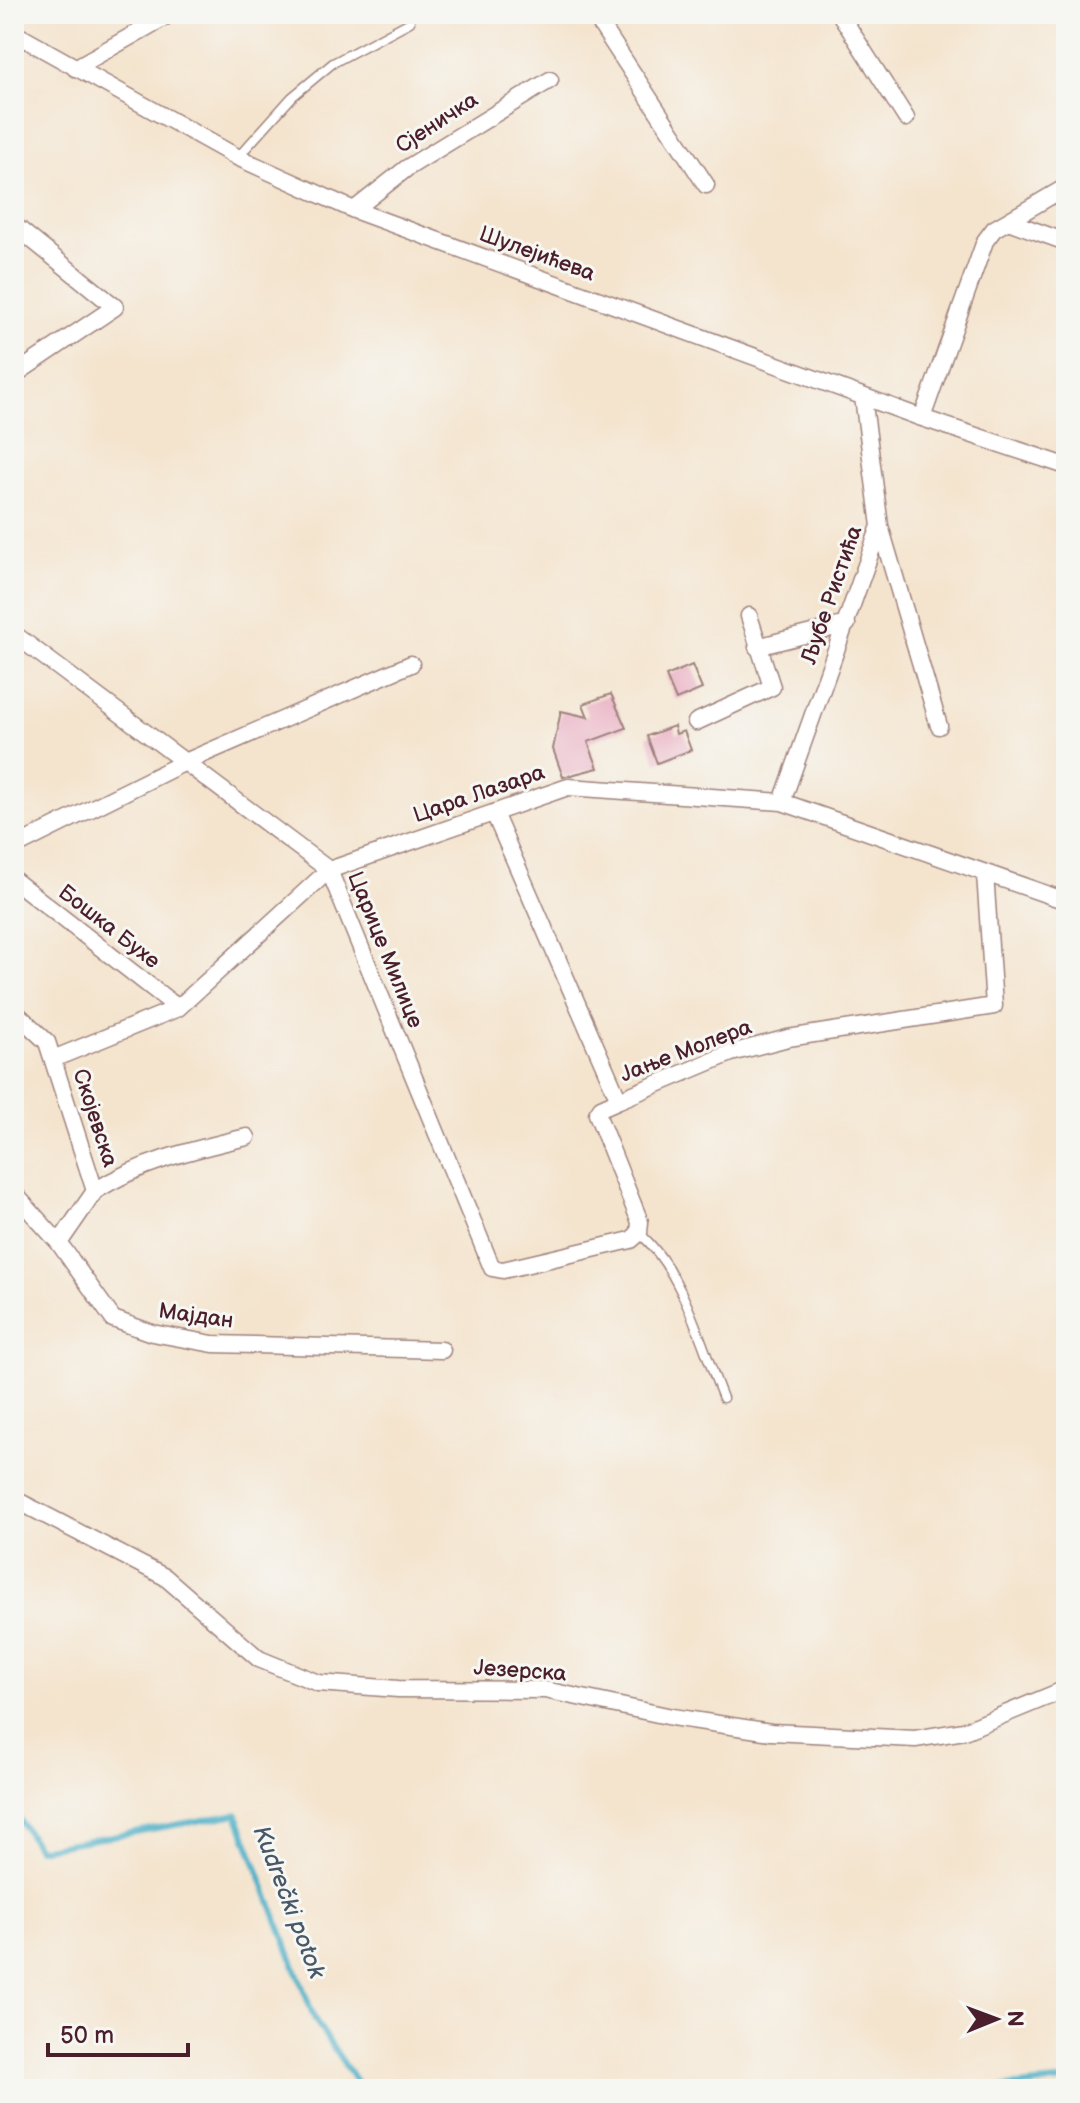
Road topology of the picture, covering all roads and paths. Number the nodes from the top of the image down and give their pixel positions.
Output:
1 (170, 14) edge
2 (594, 14) edge
3 (840, 14) edge
4 (410, 22) dead end
5 (14, 33) edge
6 (75, 68) junction
7 (550, 80) dead end
8 (906, 118) dead end
9 (237, 157) junction
10 (706, 185) dead end
11 (1064, 189) edge
12 (354, 210) junction
13 (1008, 221) junction
14 (14, 225) edge
15 (1066, 242) edge
16 (14, 375) edge
17 (863, 397) junction
18 (922, 418) junction
19 (1066, 466) edge
20 (880, 526) junction
21 (749, 616) dead end
22 (847, 624) junction
23 (14, 634) edge
24 (757, 647) junction
25 (411, 664) dead end
26 (696, 722) dead end
27 (939, 726) dead end
28 (185, 762) junction
29 (782, 802) junction
30 (494, 813) junction
31 (14, 847) edge
32 (329, 870) junction
33 (985, 873) junction
34 (14, 880) edge
35 (1066, 901) edge
36 (178, 1008) junction
37 (14, 1011) edge
38 (53, 1059) junction
39 (619, 1100) junction
40 (247, 1137) dead end
41 (95, 1191) junction
42 (14, 1193) edge
43 (639, 1233) junction
44 (59, 1243) junction
45 (439, 1349) dead end
46 (723, 1398) dead end
47 (14, 1499) edge
48 (1066, 1689) edge

1 - 6 street
2 - 10 street
3 - 8 street
4 - 9 lane
5 - 6 street, Шулејићева
6 - 9 street, Шулејићева
7 - 12 street, Сјеничка
9 - 12 street, Шулејићева
11 - 13 street
12 - 17 street, Шулејићева
13 - 15 street
13 - 18 street
14 - 16 street
17 - 18 street, Шулејићева
17 - 20 street, Љубе Ристића
18 - 19 street, Шулејићева
20 - 22 street, Љубе Ристића
20 - 27 street
21 - 24 street
22 - 24 street
22 - 29 street, Љубе Ристића
23 - 28 street, Царице Милице
24 - 26 street
25 - 28 street
28 - 31 street
28 - 32 street, Царице Милице
29 - 30 street, Цара Лазара
29 - 33 street, Цара Лазара
30 - 32 street, Цара Лазара
30 - 39 street, Јање Молера
32 - 36 street, Цара Лазара
32 - 43 street, Царице Милице
33 - 35 street, Цара Лазара
33 - 39 street, Јање Молера
34 - 36 street, Бошка Бухе
36 - 38 street, Цара Лазара
37 - 38 street, Скојевска
38 - 41 street, Скојевска
39 - 43 street
40 - 41 street
41 - 44 street, Скојевска
42 - 44 street, Мајдан
43 - 46 lane
44 - 45 street, Мајдан
47 - 48 street, Језерска

